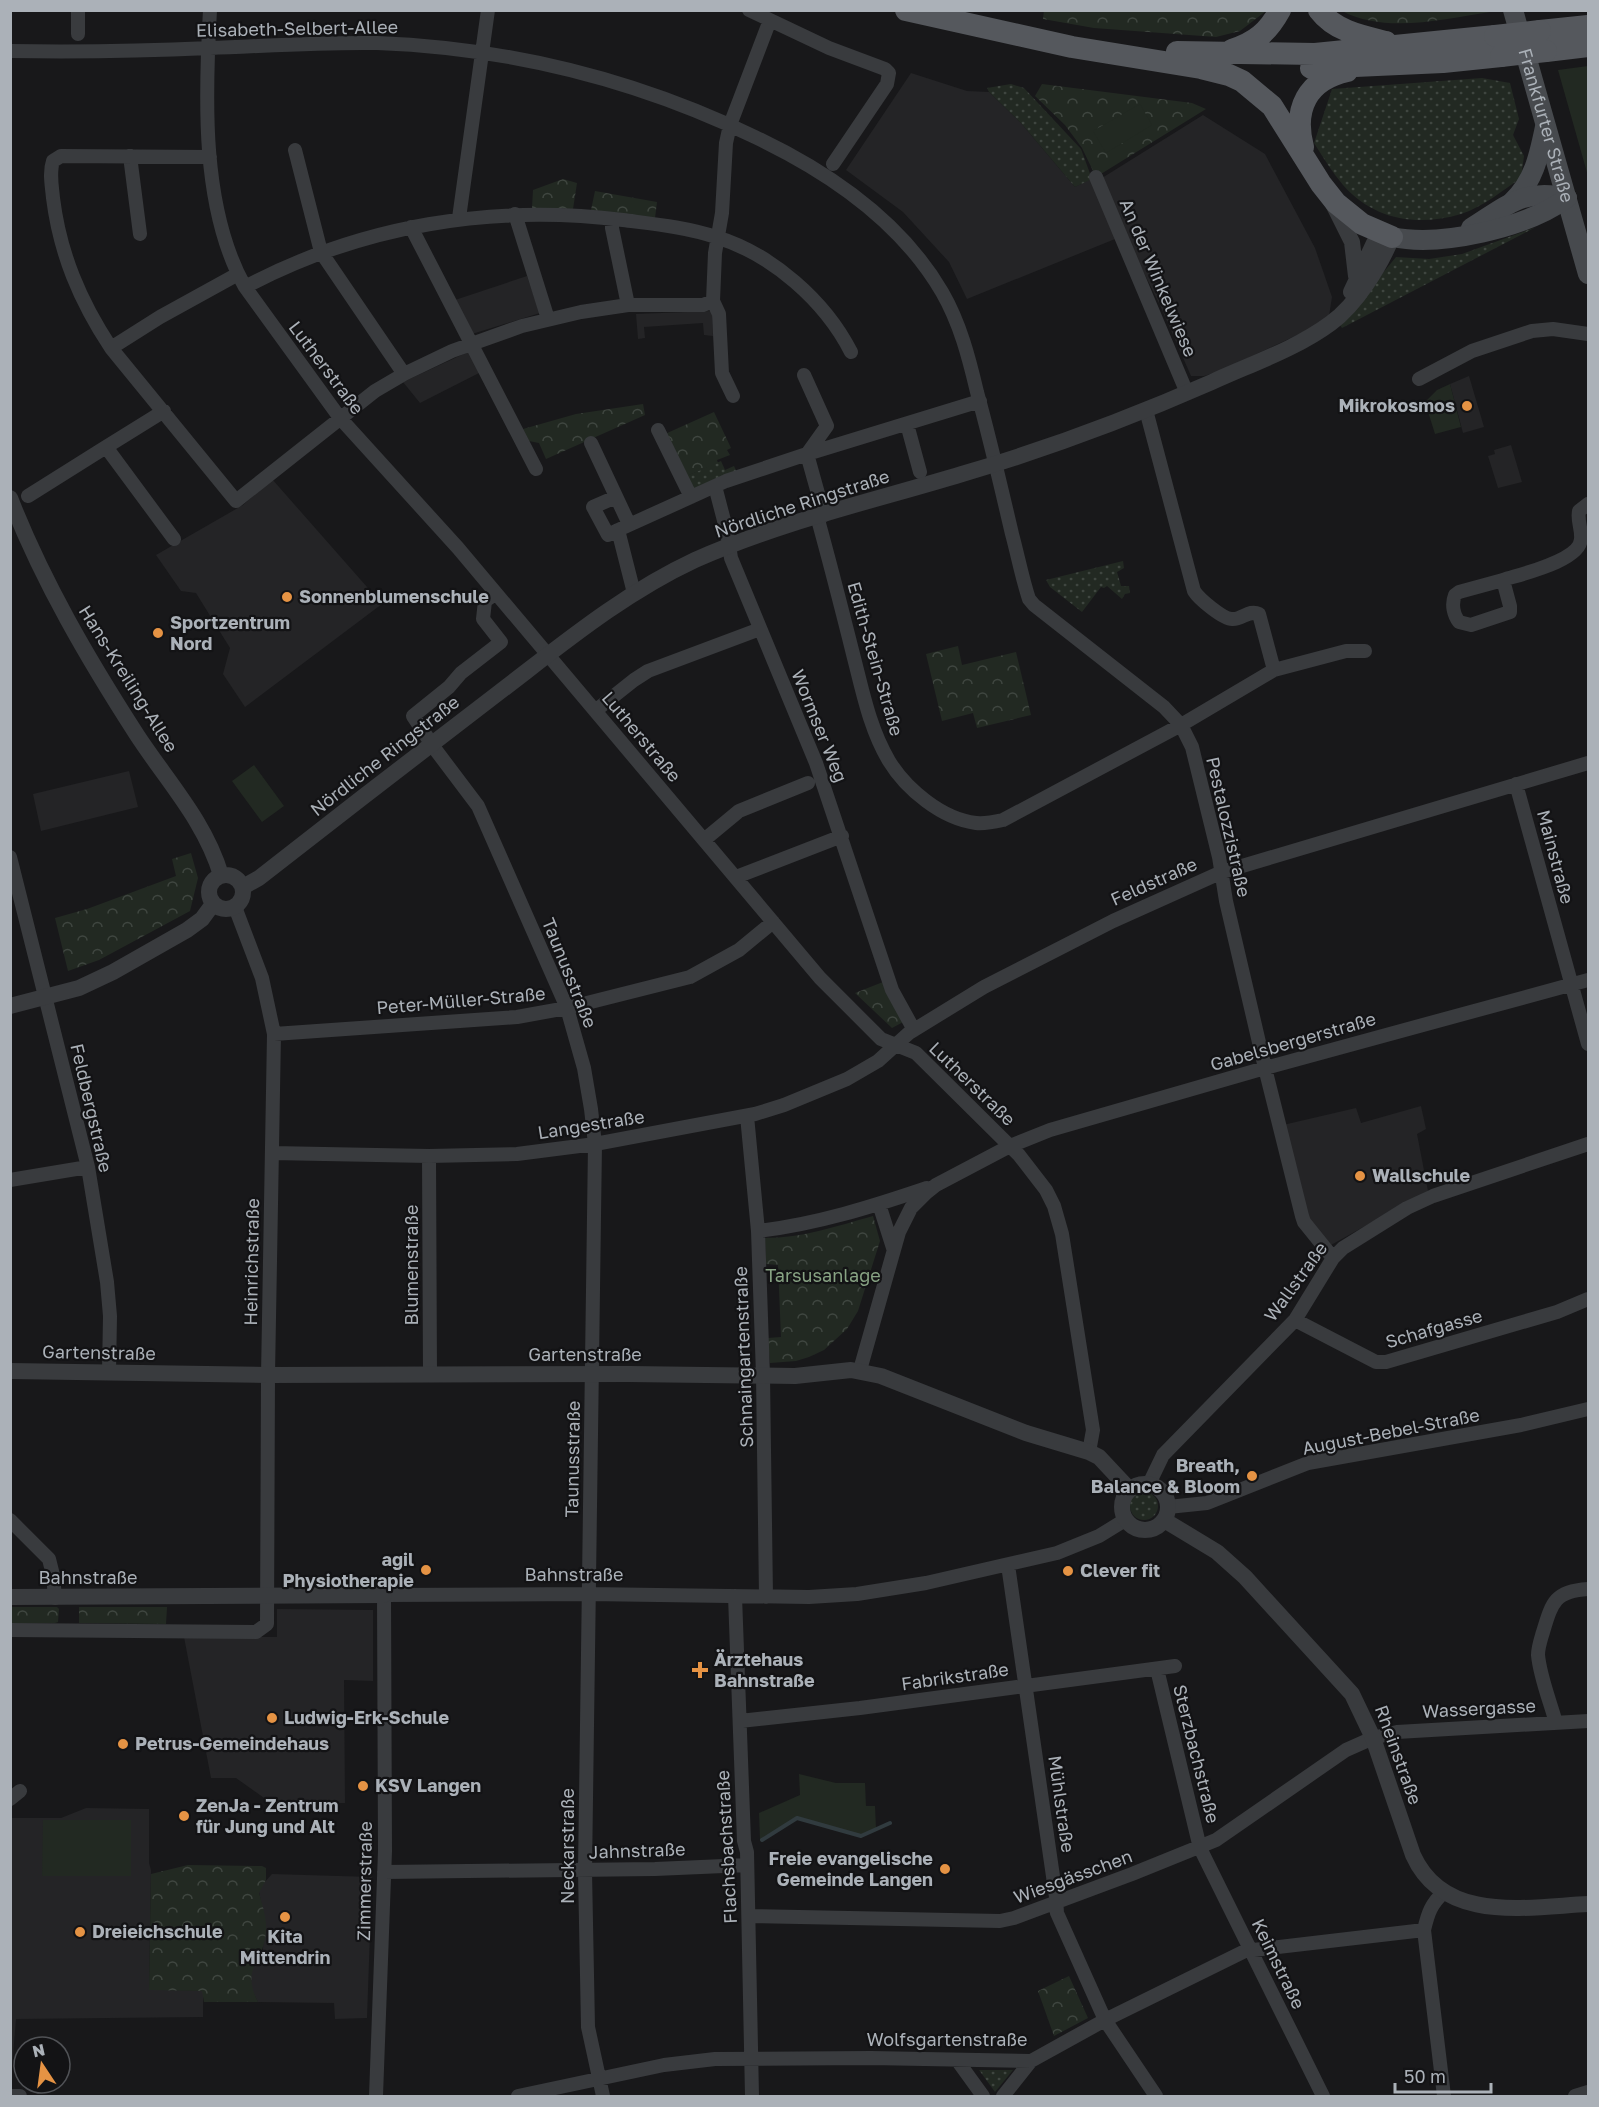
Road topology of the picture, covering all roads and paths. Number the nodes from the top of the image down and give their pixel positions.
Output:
1 (78, 10) edge
2 (210, 10) edge
3 (488, 10) edge
4 (749, 10) edge
5 (906, 10) edge
6 (1280, 10) edge
7 (1318, 10) edge
8 (1513, 10) edge
9 (770, 20) junction
10 (1588, 26) edge
11 (78, 34) dead end
12 (1543, 41) junction
13 (1405, 46) junction
14 (1498, 46) junction
15 (1588, 46) edge
16 (208, 48) junction
17 (10, 51) edge
18 (482, 52) junction
19 (1210, 61) junction
20 (1383, 66) junction
21 (1546, 124) junction
22 (730, 125) junction
23 (295, 150) dead end
24 (130, 156) junction
25 (210, 158) junction
26 (1306, 160) junction
27 (833, 164) dead end
28 (1096, 177) dead end
29 (1326, 190) junction
30 (1567, 198) junction
31 (1510, 204) junction
32 (515, 214) junction
33 (459, 218) junction
34 (612, 219) junction
35 (1527, 219) junction
36 (411, 227) junction
37 (140, 234) dead end
38 (717, 237) junction
39 (1392, 237) junction
40 (1444, 239) junction
41 (1579, 240) junction
42 (321, 252) junction
43 (238, 274) junction
44 (1588, 274) edge
45 (1356, 279) junction
46 (245, 287) junction
47 (713, 301) junction
48 (628, 305) junction
49 (1338, 317) junction
50 (548, 319) junction
51 (1588, 334) edge
52 (471, 343) junction
53 (111, 348) junction
54 (851, 352) dead end
55 (404, 374) junction
56 (804, 375) dead end
57 (1419, 379) dead end
58 (1187, 393) junction
59 (733, 396) dead end
60 (980, 401) junction
61 (1146, 410) junction
62 (164, 411) junction
63 (340, 418) junction
64 (907, 424) junction
65 (827, 426) junction
66 (658, 430) dead end
67 (591, 443) dead end
68 (840, 444) junction
69 (106, 447) junction
70 (807, 454) junction
71 (995, 464) junction
72 (536, 469) dead end
73 (920, 472) dead end
74 (715, 486) junction
75 (28, 496) dead end
76 (616, 497) junction
77 (691, 497) junction
78 (10, 498) edge
79 (1588, 504) edge
80 (821, 515) junction
81 (623, 527) junction
82 (174, 539) dead end
83 (729, 546) junction
84 (1503, 580) dead end
85 (496, 593) junction
86 (634, 593) junction
87 (760, 629) junction
88 (1365, 651) dead end
89 (548, 655) junction
90 (1274, 670) junction
91 (595, 711) junction
92 (1181, 725) junction
93 (432, 743) junction
94 (1588, 762) edge
95 (808, 783) dead end
96 (1516, 784) junction
97 (842, 837) junction
98 (704, 840) junction
99 (10, 857) edge
100 (1222, 872) junction
101 (221, 875) junction
102 (736, 877) junction
103 (243, 887) junction
104 (213, 904) junction
105 (235, 907) junction
106 (773, 922) junction
107 (1588, 980) edge
108 (1571, 985) junction
109 (47, 998) junction
110 (10, 1006) edge
111 (567, 1008) junction
112 (914, 1030) junction
113 (274, 1034) junction
114 (1588, 1044) edge
115 (897, 1046) junction
116 (1265, 1068) junction
117 (747, 1116) junction
118 (595, 1143) junction
119 (1588, 1144) edge
120 (1010, 1146) junction
121 (272, 1153) junction
122 (429, 1156) junction
123 (88, 1167) junction
124 (10, 1180) edge
125 (936, 1185) junction
126 (879, 1204) junction
127 (758, 1231) junction
128 (893, 1248) junction
129 (1333, 1258) junction
130 (1588, 1299) edge
131 (1295, 1320) junction
132 (860, 1370) junction
133 (10, 1371) edge
134 (109, 1372) junction
135 (430, 1374) junction
136 (592, 1374) junction
137 (268, 1375) junction
138 (763, 1375) junction
139 (1588, 1409) edge
140 (1089, 1452) junction
141 (1149, 1484) junction
142 (1129, 1490) junction
143 (1166, 1514) junction
144 (10, 1520) edge
145 (1125, 1520) junction
146 (1008, 1565) junction
147 (1588, 1589) edge
148 (588, 1594) junction
149 (384, 1595) junction
150 (735, 1596) junction
151 (10, 1597) edge
152 (268, 1597) junction
153 (766, 1597) junction
154 (55, 1598) junction
155 (10, 1630) edge
156 (1175, 1666) dead end
157 (1157, 1669) junction
158 (1025, 1686) junction
159 (740, 1721) junction
160 (1588, 1721) edge
161 (1556, 1723) junction
162 (1373, 1738) junction
163 (1200, 1848) junction
164 (747, 1865) junction
165 (585, 1871) junction
166 (384, 1872) junction
167 (1444, 1892) junction
168 (1056, 1902) junction
169 (1588, 1904) edge
170 (749, 1916) junction
171 (1424, 1930) junction
172 (1251, 1950) junction
173 (1105, 2020) junction
174 (753, 2059) junction
175 (957, 2060) junction
176 (1031, 2061) junction
177 (599, 2079) junction
178 (1588, 2092) edge
179 (10, 2096) edge
180 (20, 2097) edge
181 (376, 2097) edge
182 (518, 2097) edge
183 (603, 2097) edge
184 (752, 2097) edge
185 (983, 2097) edge
186 (1003, 2097) edge
187 (1156, 2097) edge
188 (1323, 2097) edge
189 (1444, 2097) edge
190 (1575, 2097) edge

1 - 11 street
2 - 16 street, Lutherstraße
3 - 18 street
4 - 9 street
5 - 19 main road
6 - 19 main road
7 - 13 main road
8 - 21 main road, Frankfurter Straße
9 - 22 street
9 - 27 street
10 - 12 main road
12 - 14 main road, bridge
12 - 15 main road
13 - 14 main road
13 - 19 main road
14 - 20 main road
16 - 17 street, Elisabeth-Selbert-Allee
16 - 18 street, Elisabeth-Selbert-Allee
16 - 25 street, Lutherstraße
18 - 22 street, Elisabeth-Selbert-Allee
18 - 33 street
19 - 20 main road
19 - 26 main road
20 - 26 main road
21 - 30 main road, Frankfurter Straße
21 - 31 main road
22 - 38 street
22 - 60 street, Elisabeth-Selbert-Allee
23 - 42 street
24 - 25 street
24 - 37 street
24 - 53 street
25 - 43 street, Lutherstraße
26 - 29 main road
28 - 58 street, An der Winkelwiese
29 - 39 main road
29 - 45 street
30 - 31 main road
30 - 35 main road
30 - 41 main road, Frankfurter Straße
31 - 40 main road
32 - 33 street
32 - 34 street
32 - 50 street
33 - 36 street
34 - 38 street
34 - 48 street
35 - 40 main road
35 - 41 main road
36 - 42 street
36 - 52 street
38 - 47 street
38 - 54 street
39 - 40 main road
39 - 45 street
39 - 49 street, Nördliche Ringstraße
41 - 44 main road, Frankfurter Straße
42 - 46 street
42 - 55 street
43 - 46 street, Lutherstraße
43 - 53 street
45 - 49 street
46 - 63 street, Lutherstraße
47 - 48 street
47 - 59 street
48 - 50 street
49 - 58 street, Nördliche Ringstraße
50 - 52 street
51 - 57 street
52 - 55 street
52 - 72 street
53 - 62 street
55 - 63 street
56 - 65 street
58 - 61 street, Nördliche Ringstraße
60 - 64 street
60 - 71 street, Elisabeth-Selbert-Allee
61 - 71 street, Nördliche Ringstraße
61 - 90 street
62 - 63 street
62 - 69 street
63 - 85 street, Lutherstraße
64 - 68 street
64 - 73 street
65 - 68 street
65 - 70 street
66 - 77 street
67 - 76 street
68 - 70 street
69 - 75 street
69 - 82 street
70 - 74 street
70 - 80 street, Edith-Stein-Straße
71 - 80 street, Nördliche Ringstraße
71 - 92 street, Pestalozzistraße
74 - 77 street
74 - 83 street, Wormser Weg
76 - 81 street
76 - 81 street
77 - 81 street
78 - 101 street, Hans-Kreiling-Allee
79 - 84 street
80 - 83 street, Nördliche Ringstraße
80 - 92 street, Edith-Stein-Straße
81 - 86 street
83 - 86 street, Nördliche Ringstraße
83 - 87 street, Wormser Weg
85 - 89 street, Lutherstraße
85 - 93 street, Taunusstraße
86 - 89 street, Nördliche Ringstraße
87 - 91 street
87 - 97 street, Wormser Weg
88 - 90 street, Edith-Stein-Straße
89 - 91 street, Lutherstraße
89 - 93 street, Nördliche Ringstraße
90 - 92 street, Edith-Stein-Straße
91 - 98 street, Lutherstraße
92 - 100 street, Pestalozzistraße
93 - 103 street, Nördliche Ringstraße
93 - 111 street, Taunusstraße
94 - 96 street, Feldstraße
95 - 98 street
96 - 100 street, Feldstraße
96 - 108 street, Mainstraße
97 - 102 street
97 - 112 street, Wormser Weg
98 - 102 street, Lutherstraße
99 - 109 street, Feldbergstraße
100 - 112 street, Feldstraße
100 - 116 street, Pestalozzistraße
101 - 103 street
101 - 104 street
102 - 106 street, Lutherstraße
103 - 105 street
104 - 105 street
104 - 109 street
105 - 113 street, Heinrichstraße
106 - 111 street, Peter-Müller-Straße
106 - 115 street, Lutherstraße
107 - 108 street, Gabelsbergerstraße
108 - 114 street, Mainstraße
108 - 116 street, Gabelsbergerstraße
109 - 110 street
109 - 123 street, Feldbergstraße
111 - 113 street, Peter-Müller-Straße
111 - 118 street, Taunusstraße
112 - 115 street, Feldstraße
113 - 121 street, Heinrichstraße
115 - 117 street, Langestraße
115 - 120 street, Lutherstraße
116 - 120 street, Gabelsbergerstraße
116 - 129 street, Pestalozzistraße
117 - 118 street, Langestraße
117 - 127 street, Schnaingartenstraße
118 - 122 street, Langestraße
118 - 136 street, Taunusstraße
119 - 129 street, Wallstraße
120 - 125 street, Gabelsbergerstraße
120 - 140 street, Lutherstraße
121 - 122 street, Langestraße
121 - 137 street, Heinrichstraße
122 - 135 street, Blumenstraße
123 - 124 street
123 - 134 street, Feldbergstraße
125 - 126 street
125 - 128 street
126 - 127 street
126 - 128 street
127 - 138 street, Schnaingartenstraße
128 - 132 street
129 - 131 street, Wallstraße
130 - 131 street, Schafgasse
131 - 141 street, Wallstraße
132 - 138 street, Gartenstraße
132 - 140 street, Gartenstraße
133 - 134 street, Gartenstraße
134 - 137 street, Gartenstraße
135 - 136 street, Gartenstraße
135 - 137 street, Gartenstraße
136 - 138 street, Gartenstraße
136 - 148 street, Taunusstraße
137 - 152 street, Heinrichstraße
138 - 153 street, Schnaingartenstraße
139 - 143 street, August-Bebel-Straße
140 - 142 street, Gartenstraße
141 - 142 street
141 - 143 street
142 - 145 street
143 - 145 street
143 - 162 street, Rheinstraße
144 - 154 street
145 - 146 street, Bahnstraße
146 - 153 street, Bahnstraße
146 - 158 street, Mühlstraße
147 - 161 street
148 - 149 street, Bahnstraße
148 - 150 street, Bahnstraße
148 - 165 street, Neckarstraße
149 - 152 street, Bahnstraße
149 - 166 street, Zimmerstraße
150 - 153 street, Bahnstraße
150 - 159 street, Flachsbachstraße
151 - 154 street, Bahnstraße
152 - 154 street, Bahnstraße
152 - 155 street, Heinrichstraße
156 - 157 street, Fabrikstraße
157 - 158 street, Fabrikstraße
157 - 163 street, Sterzbachstraße
158 - 159 street, Fabrikstraße
158 - 168 street, Mühlstraße
159 - 164 street, Flachsbachstraße
160 - 161 street, Wassergasse
161 - 162 street, Wassergasse
162 - 163 street, Wiesgässchen
162 - 167 street, Rheinstraße
163 - 168 street, Wiesgässchen
163 - 172 street, Keimstraße
164 - 165 street, Jahnstraße
164 - 170 street, Flachsbachstraße
165 - 166 street, Jahnstraße
165 - 177 street, Neckarstraße
166 - 181 street, Zimmerstraße
167 - 169 street, Rheinstraße
167 - 171 street
168 - 170 street, Wiesgässchen
168 - 173 street, Mühlstraße
170 - 174 street, Flachsbachstraße
171 - 172 street, Wolfsgartenstraße
171 - 189 street
172 - 173 street, Wolfsgartenstraße
172 - 188 street, Keimstraße
173 - 176 street, Wolfsgartenstraße
173 - 187 street, Mühlstraße
174 - 175 street, Wolfsgartenstraße
174 - 177 street, Wolfsgartenstraße
174 - 184 street, Flachsbachstraße
175 - 176 street, Wolfsgartenstraße
175 - 185 street
176 - 186 street
177 - 182 street, Wolfsgartenstraße
177 - 183 street, Neckarstraße
178 - 190 street
179 - 180 street

